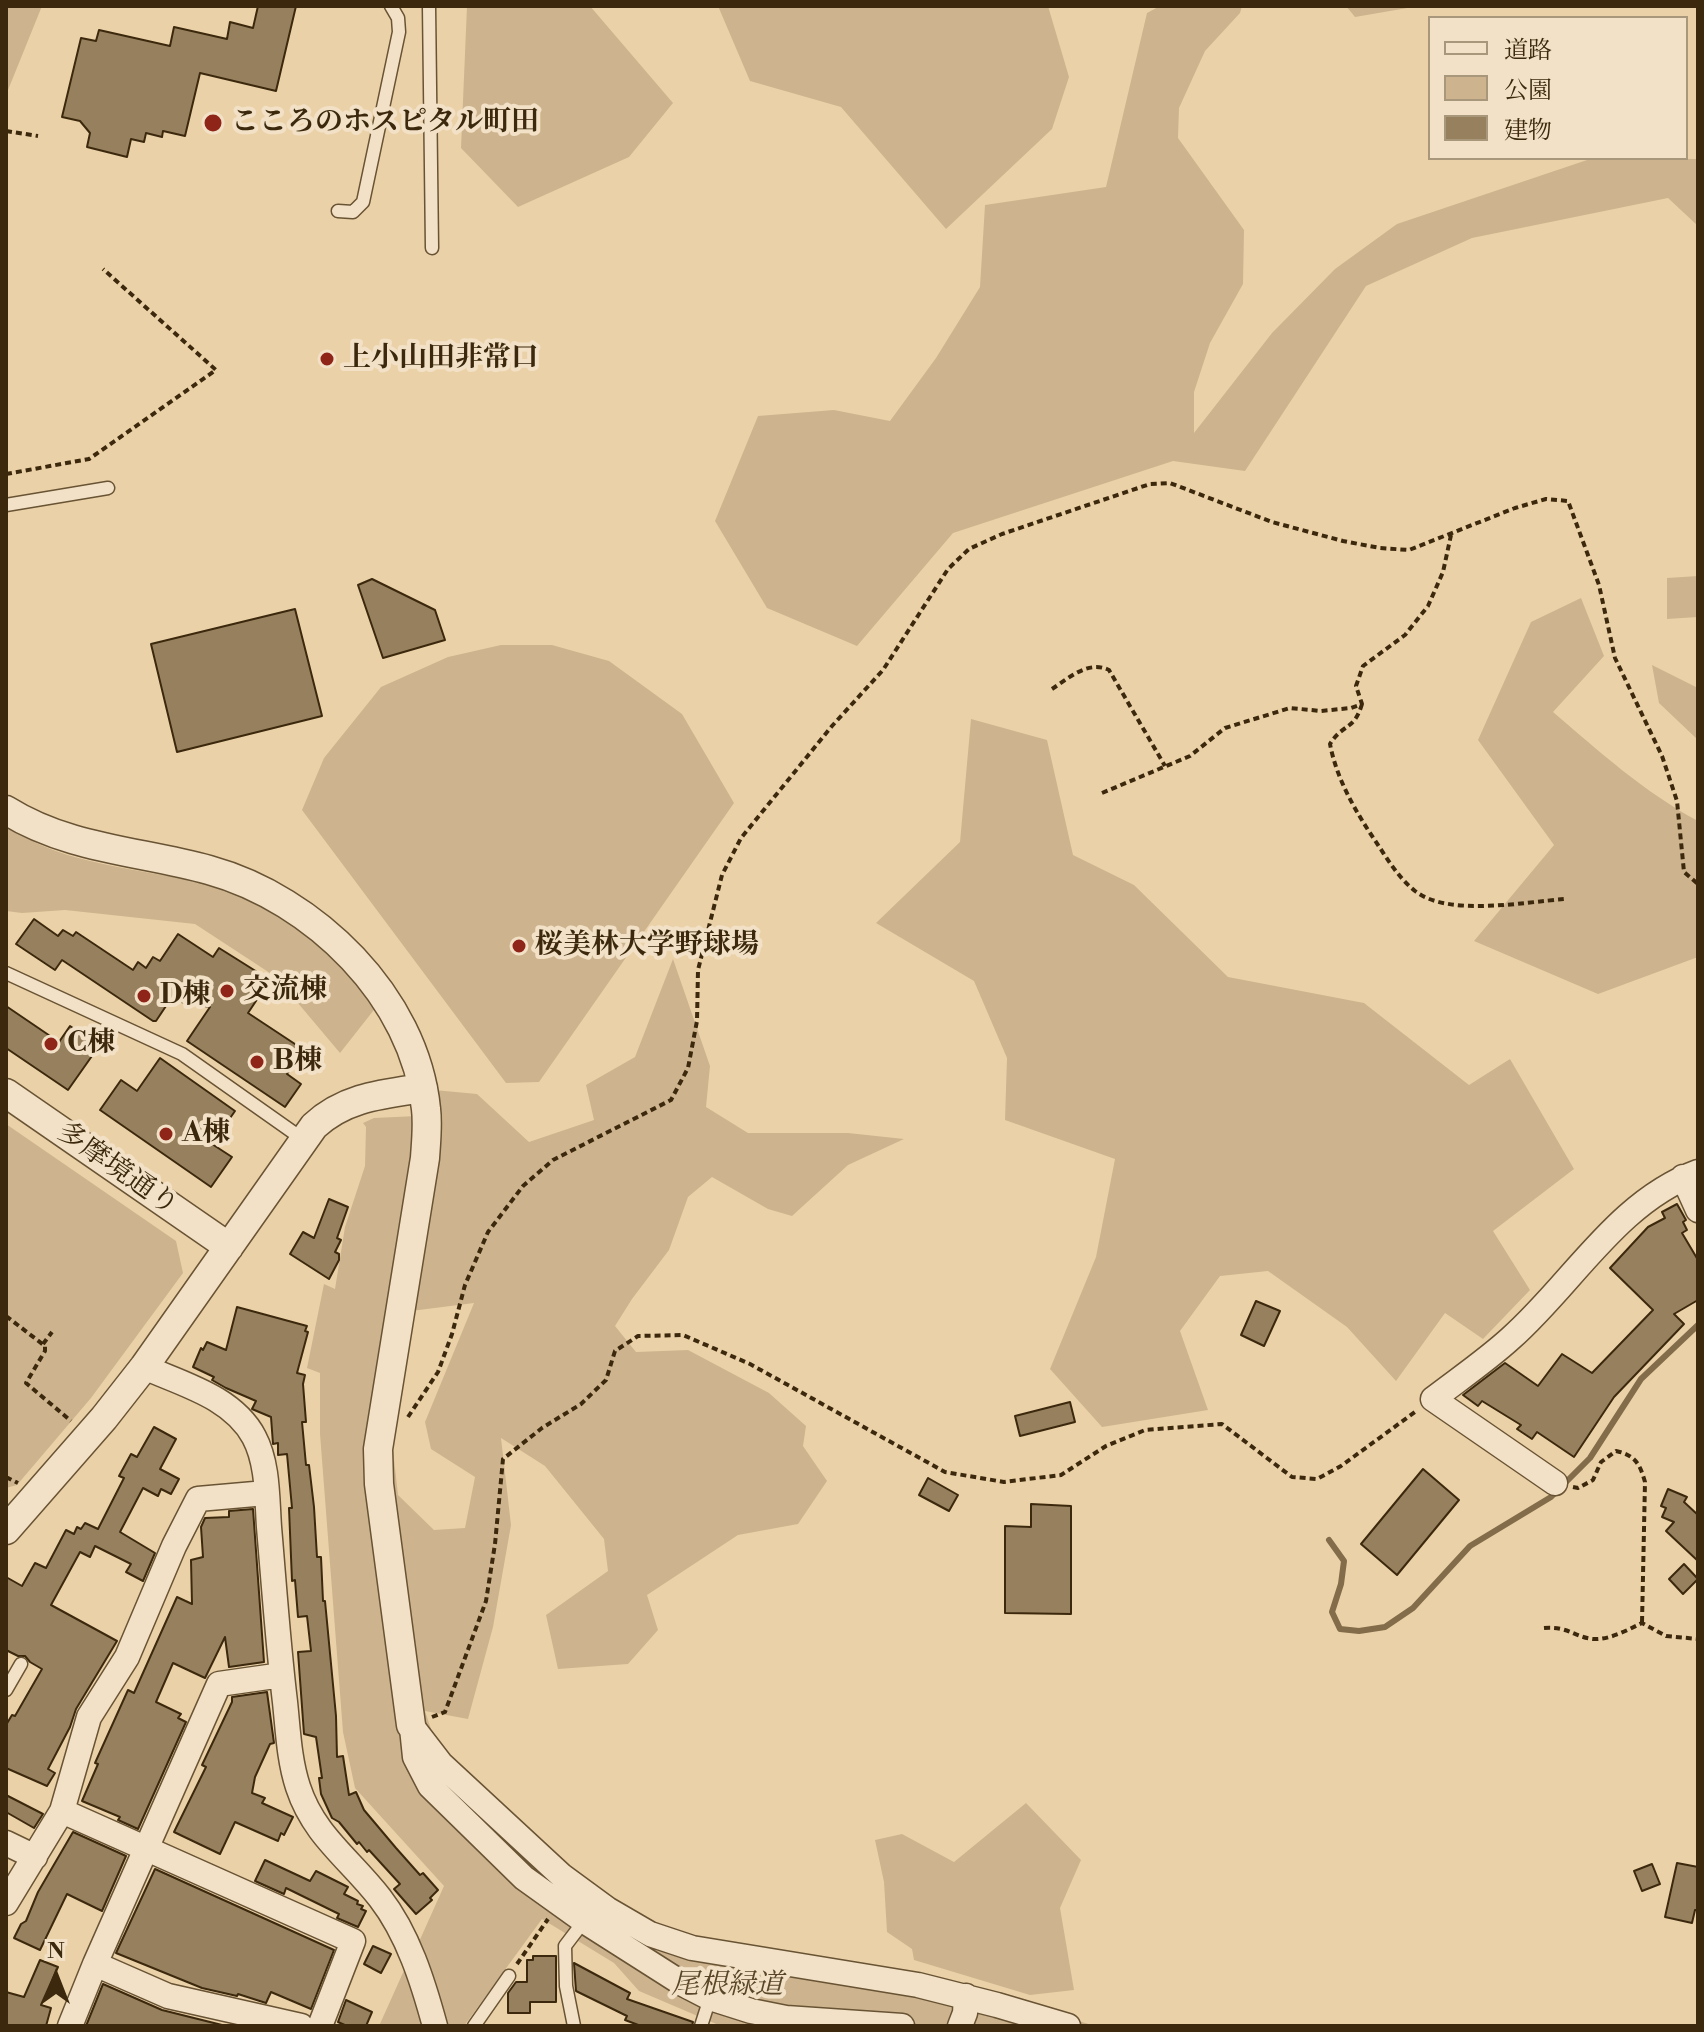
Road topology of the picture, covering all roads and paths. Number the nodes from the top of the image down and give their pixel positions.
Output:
1 (391, 6) edge
2 (429, 6) edge
3 (6, 131) edge
4 (38, 136) dead end
5 (338, 211) dead end
6 (432, 248) dead end
7 (103, 269) dead end
8 (6, 474) edge
9 (108, 488) dead end
10 (6, 505) edge
11 (1451, 535) junction
12 (1052, 689) dead end
13 (1362, 704) junction
14 (1165, 766) junction
15 (1102, 793) dead end
16 (6, 810) edge
17 (1698, 884) edge
18 (1565, 899) dead end
19 (6, 973) edge
20 (423, 1088) junction
21 (6, 1093) edge
22 (304, 1140) junction
23 (1691, 1175) edge
24 (1698, 1210) edge
25 (229, 1247) junction
26 (6, 1316) edge
27 (52, 1332) dead end
28 (43, 1344) junction
29 (144, 1367) junction
30 (1433, 1399) junction
31 (76, 1425) dead end
32 (379, 1431) junction
33 (1555, 1483) joint
34 (266, 1493) junction
35 (6, 1530) edge
36 (1642, 1623) junction
37 (1544, 1628) dead end
38 (1698, 1639) edge
39 (21, 1664) dead end
40 (282, 1675) junction
41 (6, 1690) edge
42 (411, 1725) junction
43 (62, 1811) junction
44 (499, 1818) junction
45 (481, 1837) junction
46 (6, 1843) edge
47 (148, 1848) junction
48 (35, 1857) junction
49 (6, 1903) edge
50 (550, 1917) dead end
51 (584, 1921) junction
52 (95, 1964) junction
53 (509, 1976) joint
54 (966, 1996) junction
55 (710, 1998) junction
56 (813, 2024) edge
57 (70, 2026) edge
58 (301, 2026) edge
59 (320, 2026) edge
60 (435, 2026) edge
61 (474, 2026) edge
62 (574, 2026) edge
63 (701, 2026) edge
64 (902, 2026) edge
65 (960, 2026) edge
66 (1068, 2026) edge

1 - 5 lane
2 - 6 lane
3 - 4 path
7 - 8 path
9 - 10 lane
11 - 13 path
11 - 17 path
11 - 32 path
12 - 14 path
13 - 14 path
13 - 18 path
14 - 15 path
16 - 20 street
19 - 22 lane
20 - 22 street
20 - 32 street
21 - 25 street, 多摩境通り
22 - 25 street
23 - 24 street
23 - 30 street
25 - 29 street
26 - 28 path
27 - 28 path
28 - 31 path
29 - 34 street
29 - 35 street
30 - 33 street
30 - 42 path
32 - 42 street
33 - 36 path
34 - 40 street
34 - 43 street
36 - 37 path
36 - 38 path
39 - 41 lane
40 - 47 street
40 - 60 street
42 - 44 street
42 - 45 street
43 - 47 street
43 - 48 street
44 - 45 street
44 - 54 street
45 - 51 street
46 - 48 street
47 - 52 street
47 - 59 street
48 - 49 street
50 - 53 path
51 - 55 street
51 - 62 lane
52 - 57 street
52 - 58 street
53 - 61 lane
54 - 65 street
54 - 66 street
55 - 56 street
55 - 63 lane
56 - 64 street

